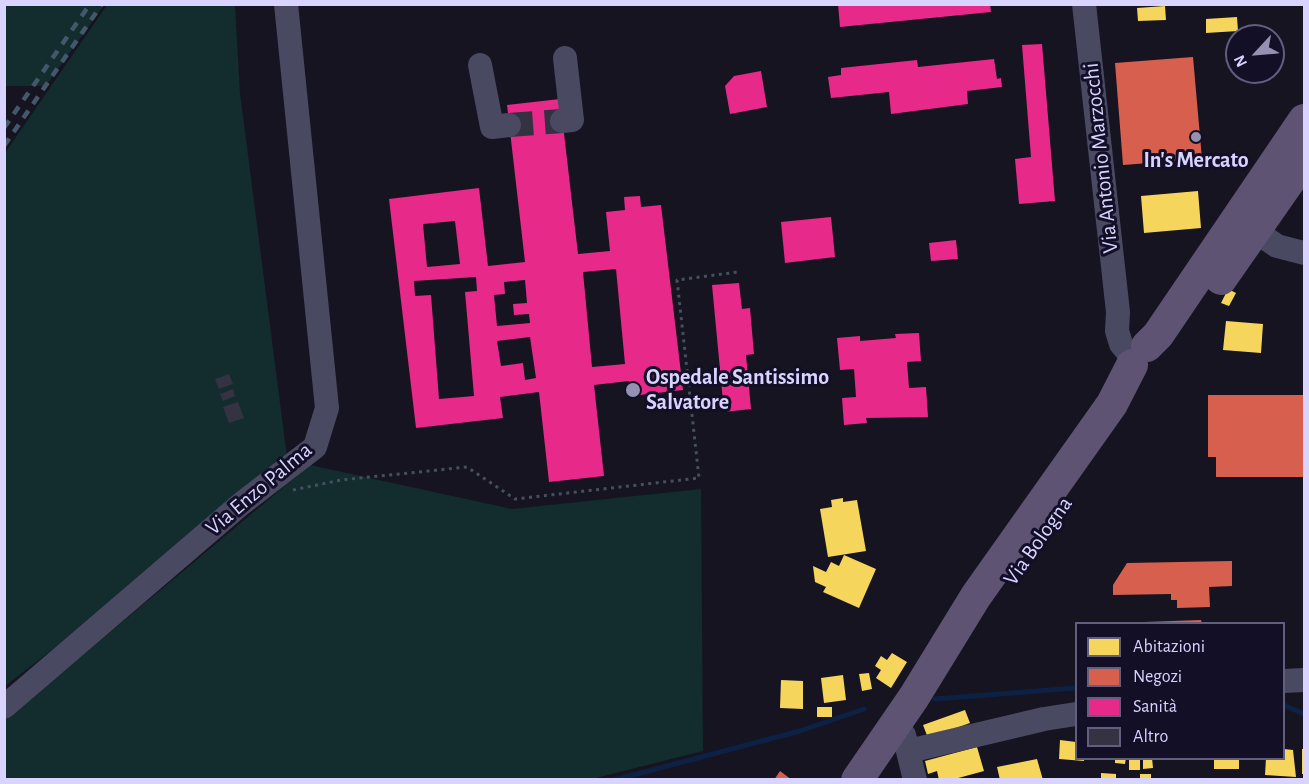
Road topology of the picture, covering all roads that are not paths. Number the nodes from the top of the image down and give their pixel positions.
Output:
1 (286, 4) edge
2 (1084, 4) edge
3 (565, 58) dead end
4 (480, 65) dead end
5 (1305, 120) edge
6 (562, 121) dead end
7 (509, 125) tunnel mouth
8 (1305, 160) edge
9 (1255, 231) junction
10 (1305, 253) edge
11 (1142, 357) junction
12 (1044, 531) junction
13 (993, 573) junction
14 (958, 641) junction
15 (1305, 680) edge
16 (1285, 681) edge
17 (4, 707) edge
18 (906, 707) junction
19 (1075, 714) edge
20 (909, 751) junction
21 (869, 769) edge
22 (914, 777) edge

1 - 17 street, Via Enzo Palma
2 - 11 street, Via Antonio Marzocchi
3 - 6 street
4 - 7 street
5 - 11 main road, Via Bologna
8 - 9 main road, Via Bologna
9 - 10 street
9 - 11 main road, Via Bologna
11 - 12 main road, Via Bologna
11 - 13 main road, Via Bologna
12 - 13 street
12 - 14 main road, Via Bologna
13 - 14 main road, Via Bologna
14 - 18 main road, Via Bologna
15 - 16 street
18 - 20 street
18 - 21 main road, Via Bologna
19 - 20 street
20 - 22 street
21 - 22 street

